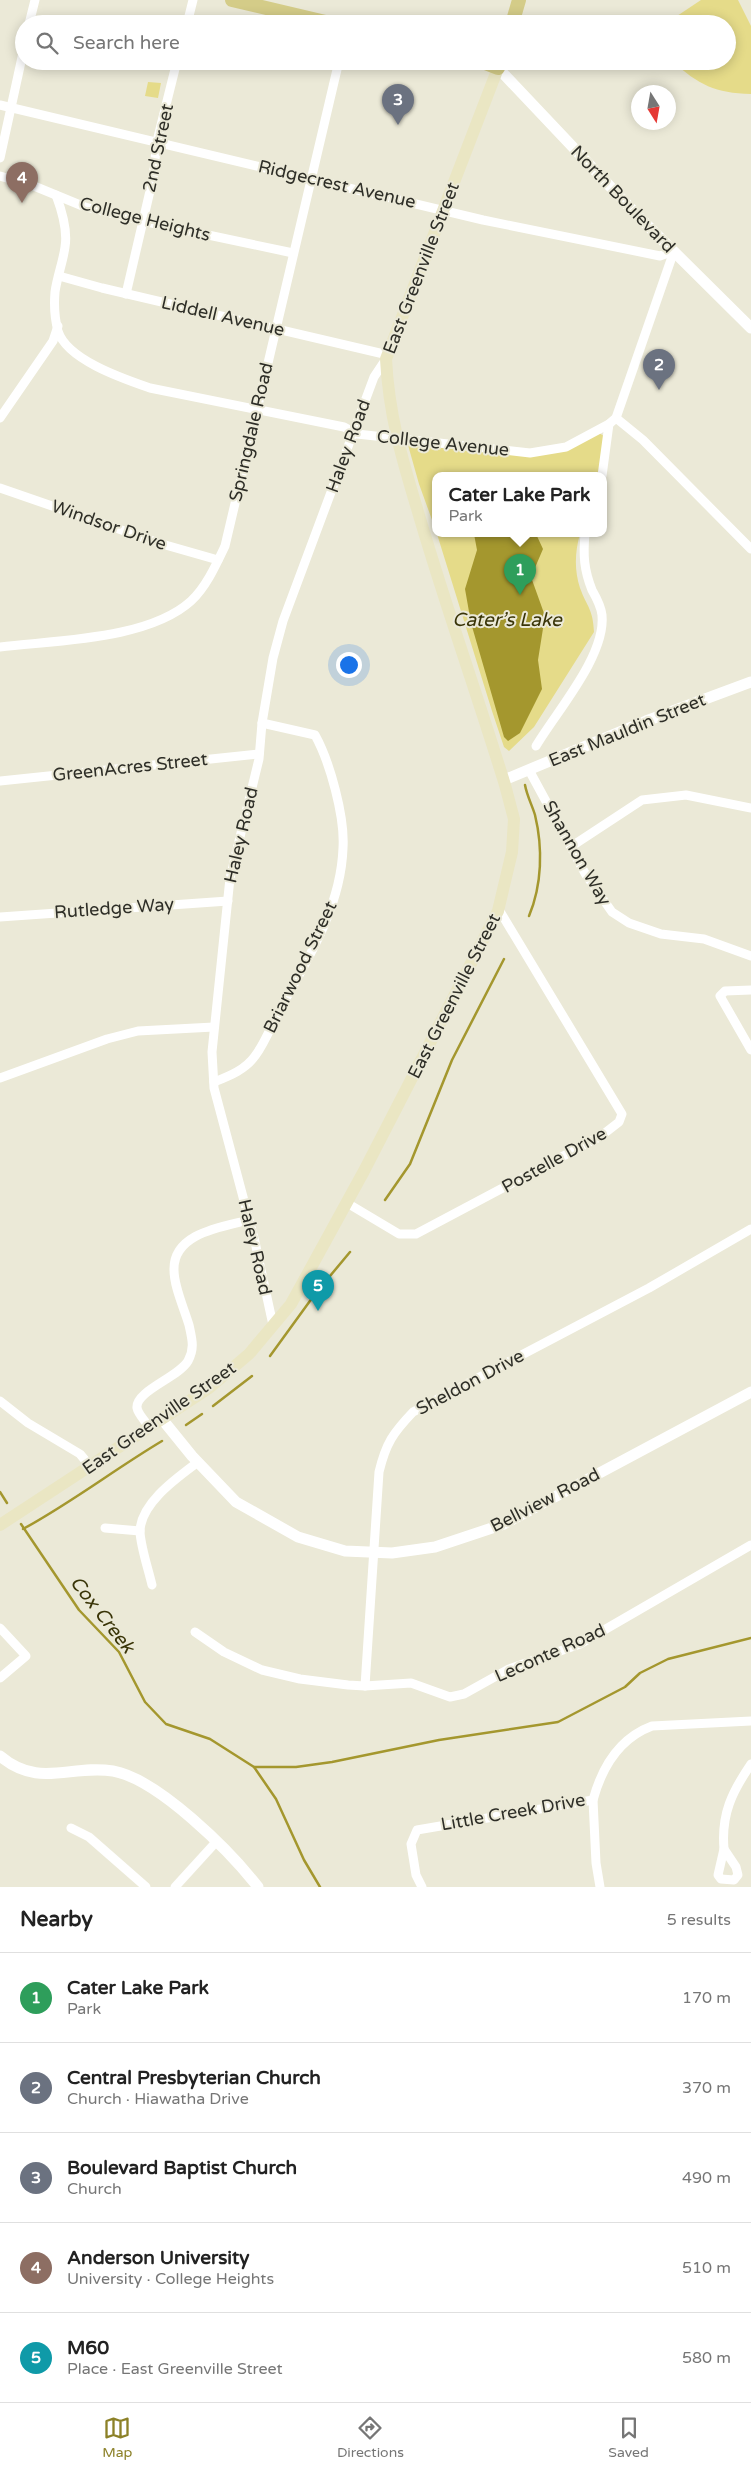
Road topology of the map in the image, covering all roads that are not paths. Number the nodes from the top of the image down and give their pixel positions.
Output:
1 (35, 0) edge
2 (193, 0) edge
3 (232, 0) edge
4 (520, 0) edge
5 (32, 15) edge
6 (189, 15) edge
7 (296, 15) edge
8 (515, 15) edge
9 (19, 70) edge
10 (175, 70) edge
11 (337, 70) edge
12 (497, 70) edge
13 (504, 70) edge
14 (0, 105) edge
15 (10, 108) junction
16 (157, 141) junction
17 (0, 158) edge
18 (0, 176) edge
19 (311, 180) junction
20 (56, 195) junction
21 (444, 209) junction
22 (142, 221) junction
23 (674, 251) junction
24 (293, 253) junction
25 (59, 276) junction
26 (126, 294) junction
27 (58, 326) junction
28 (275, 328) junction
29 (751, 328) edge
30 (387, 357) junction
31 (256, 411) junction
32 (0, 418) edge
33 (612, 421) junction
34 (353, 432) junction
35 (396, 438) junction
36 (603, 472) edge
37 (0, 488) edge
38 (585, 537) edge
39 (751, 549) edge
40 (218, 560) junction
41 (0, 647) edge
42 (751, 682) edge
43 (262, 723) junction
44 (536, 746) dead end
45 (259, 754) junction
46 (529, 770) junction
47 (504, 780) junction
48 (0, 781) edge
49 (751, 808) edge
50 (572, 846) junction
51 (228, 901) junction
52 (498, 908) junction
53 (0, 917) edge
54 (751, 956) edge
55 (751, 990) edge
56 (214, 1027) junction
57 (751, 1050) edge
58 (0, 1078) edge
59 (214, 1082) junction
60 (347, 1203) junction
61 (249, 1220) junction
62 (751, 1229) edge
63 (273, 1325) junction
64 (751, 1392) edge
65 (0, 1401) edge
66 (162, 1418) junction
67 (149, 1427) junction
68 (198, 1462) junction
69 (90, 1466) junction
70 (0, 1525) edge
71 (105, 1528) dead end
72 (140, 1531) junction
73 (751, 1545) edge
74 (372, 1552) junction
75 (152, 1585) dead end
76 (0, 1628) edge
77 (195, 1632) dead end
78 (0, 1678) edge
79 (365, 1686) junction
80 (751, 1721) edge
81 (0, 1756) edge
82 (751, 1764) edge
83 (593, 1800) junction
84 (71, 1828) dead end
85 (216, 1842) junction
86 (724, 1849) dead end
87 (146, 1887) edge
88 (176, 1887) edge
89 (258, 1887) edge
90 (422, 1887) edge
91 (600, 1887) edge

1 - 5 street
2 - 6 street
3 - 7 main road
4 - 8 main road
9 - 15 street
10 - 16 street, 2nd Street
11 - 19 street, Springdale Road
12 - 21 main road, East Greenville Street
13 - 23 street, North Boulevard
14 - 15 street, Ridgecrest Avenue
15 - 16 street, Ridgecrest Avenue
15 - 17 street
16 - 19 street, Ridgecrest Avenue
16 - 22 street, 2nd Street
18 - 20 street, College Heights
19 - 21 street, Ridgecrest Avenue
19 - 24 street, Springdale Road
20 - 22 street, College Heights
20 - 25 street, College Avenue
21 - 23 street, Ridgecrest Avenue
21 - 30 main road, East Greenville Street
22 - 24 street, College Heights
22 - 26 street, 2nd Street
23 - 29 street, North Boulevard
23 - 33 street
24 - 28 street, Springdale Road
25 - 26 street, Liddell Avenue
25 - 27 street, College Avenue
26 - 28 street, Liddell Avenue
27 - 31 street, College Avenue
27 - 32 street
28 - 30 street, Liddell Avenue
28 - 31 street, Springdale Road
30 - 34 street, Haley Road
30 - 35 main road, East Greenville Street
31 - 34 street, College Avenue
31 - 40 street, Springdale Road
33 - 35 street, College Avenue
33 - 36 street
33 - 39 street
34 - 35 street, College Avenue
34 - 43 street, Haley Road
35 - 47 main road, East Greenville Street
37 - 40 street, Windsor Drive
38 - 44 street
40 - 41 street, Springdale Road
42 - 46 street, East Mauldin Street
43 - 45 street, Haley Road
43 - 59 street, Briarwood Street
45 - 48 street, GreenAcres Street
45 - 51 street, Haley Road
46 - 47 street, East Mauldin Street
46 - 50 street, Shannon Way
47 - 52 main road, East Greenville Street
49 - 50 street
50 - 54 street, Shannon Way
51 - 53 street, Rutledge Way
51 - 56 street, Haley Road
52 - 60 main road, East Greenville Street
52 - 60 street, Postelle Drive
55 - 57 street
56 - 58 street
56 - 59 street, Haley Road
59 - 61 street, Haley Road
60 - 63 main road, East Greenville Street
61 - 63 street, Haley Road
61 - 67 street
62 - 74 street, Sheldon Drive
63 - 66 main road, East Greenville Street
64 - 74 street, Bellview Road
65 - 69 street
66 - 67 main road, East Greenville Street
66 - 68 street, Bellview Road
67 - 69 main road, East Greenville Street
68 - 72 street
68 - 74 street, Bellview Road
69 - 70 main road, East Greenville Street
71 - 72 street
72 - 75 street
73 - 79 street, Leconte Road
74 - 79 street, Sheldon Drive
76 - 78 street
77 - 79 street, Leconte Road
80 - 83 street, Little Creek Drive
81 - 85 street
82 - 86 street
83 - 90 street, Little Creek Drive
83 - 91 street
84 - 87 street
85 - 88 street
85 - 89 street

